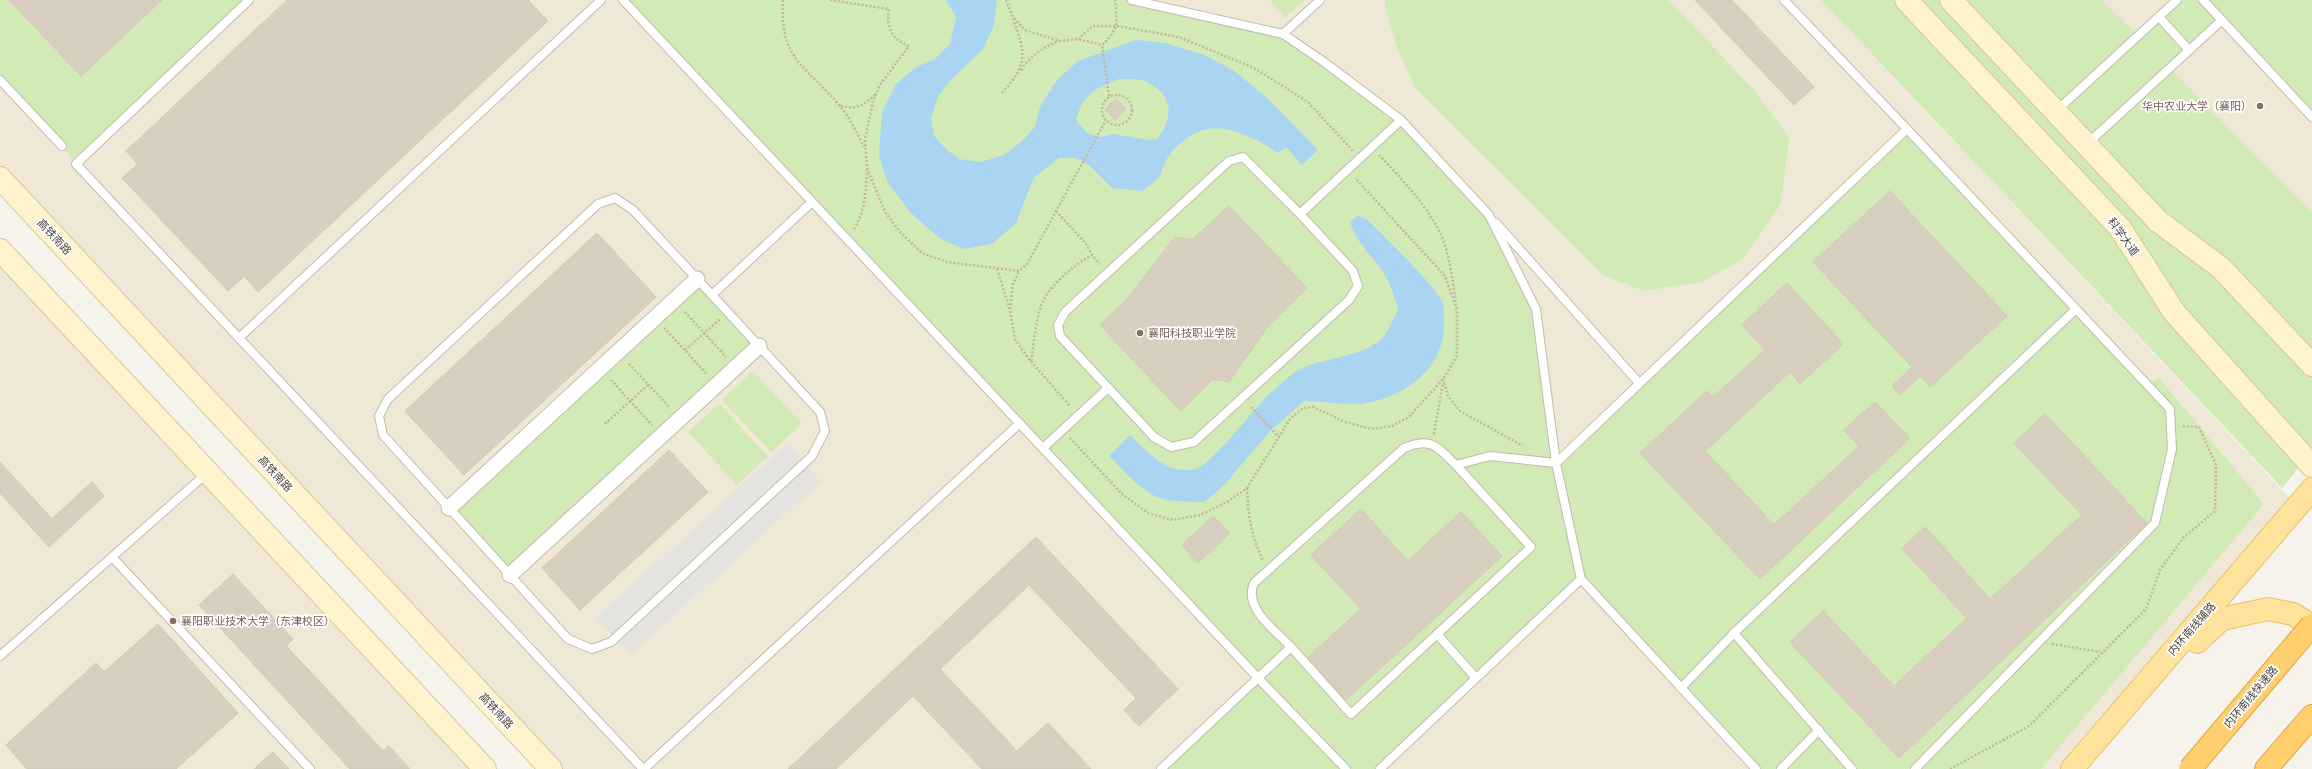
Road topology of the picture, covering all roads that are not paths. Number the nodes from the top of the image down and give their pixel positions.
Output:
1 (249, 0) edge
2 (601, 0) edge
3 (623, 0) edge
4 (1132, 0) edge
5 (1320, 0) edge
6 (1784, 0) edge
7 (1906, 0) edge
8 (1951, 0) edge
9 (2177, 0) edge
10 (2203, 0) edge
11 (2159, 17) junction
12 (2222, 20) junction
13 (1282, 34) junction
14 (2189, 50) junction
15 (0, 80) edge
16 (2055, 112) junction
17 (2312, 117) edge
18 (1401, 120) junction
19 (1907, 129) junction
20 (2087, 145) junction
21 (62, 146) dead end
22 (0, 178) edge
23 (812, 202) junction
24 (1300, 214) junction
25 (1489, 215) junction
26 (0, 250) edge
27 (697, 279) junction
28 (712, 295) junction
29 (2076, 309) junction
30 (239, 338) junction
31 (759, 346) junction
32 (2312, 365) edge
33 (1640, 383) junction
34 (1108, 388) junction
35 (1020, 423) junction
36 (1043, 448) junction
37 (1556, 463) junction
38 (1456, 465) junction
39 (2312, 466) edge
40 (208, 472) junction
41 (2312, 489) edge
42 (449, 508) junction
43 (112, 557) junction
44 (510, 575) junction
45 (1581, 579) junction
46 (2312, 626) edge
47 (1734, 633) junction
48 (1437, 634) junction
49 (1291, 647) junction
50 (0, 656) edge
51 (1258, 678) junction
52 (1476, 678) junction
53 (1681, 688) junction
54 (2128, 704) junction
55 (2312, 716) edge
56 (1819, 730) junction
57 (310, 769) edge
58 (485, 769) edge
59 (551, 769) edge
60 (644, 769) edge
61 (1161, 769) edge
62 (1346, 769) edge
63 (1380, 769) edge
64 (1756, 769) edge
65 (1781, 769) edge
66 (1852, 769) edge
67 (1915, 769) edge
68 (2072, 769) edge
69 (2190, 769) edge
70 (2266, 769) edge

1 - 30 lane
2 - 30 lane
3 - 23 lane
4 - 13 lane
5 - 13 lane
6 - 19 lane
7 - 39 main road, 科学大道
8 - 16 main road
9 - 11 lane
10 - 12 lane
11 - 14 lane
11 - 16 lane
12 - 14 lane
12 - 17 lane
13 - 18 lane
14 - 20 lane
15 - 21 lane
16 - 20 main road
18 - 24 lane
18 - 25 lane
19 - 29 lane
19 - 33 lane
20 - 32 main road
22 - 59 main road, 高铁南路
23 - 28 lane
23 - 35 lane
24 - 34 lane
24 - 34 lane
25 - 33 lane
25 - 37 lane
26 - 40 main road
27 - 28 lane
27 - 42 street
27 - 42 lane
28 - 31 lane
29 - 47 lane
29 - 67 lane
30 - 60 lane
31 - 44 street
31 - 44 lane
33 - 37 lane
34 - 36 lane
35 - 36 lane
35 - 60 lane
36 - 51 lane
37 - 38 lane
37 - 45 lane
38 - 48 lane
38 - 49 lane
40 - 43 lane
40 - 58 main road
41 - 54 main road, 内环南线辅路
42 - 44 lane
43 - 50 lane
43 - 57 lane
45 - 52 lane
45 - 53 lane
46 - 54 main road
46 - 69 highway, 内环南线快速路, bridge
47 - 53 lane
47 - 56 lane
48 - 49 lane
48 - 52 lane
49 - 51 lane
51 - 61 lane
51 - 62 lane
52 - 63 lane
53 - 64 lane
54 - 68 main road, 内环南线辅路
55 - 70 highway
56 - 65 lane
56 - 66 lane

